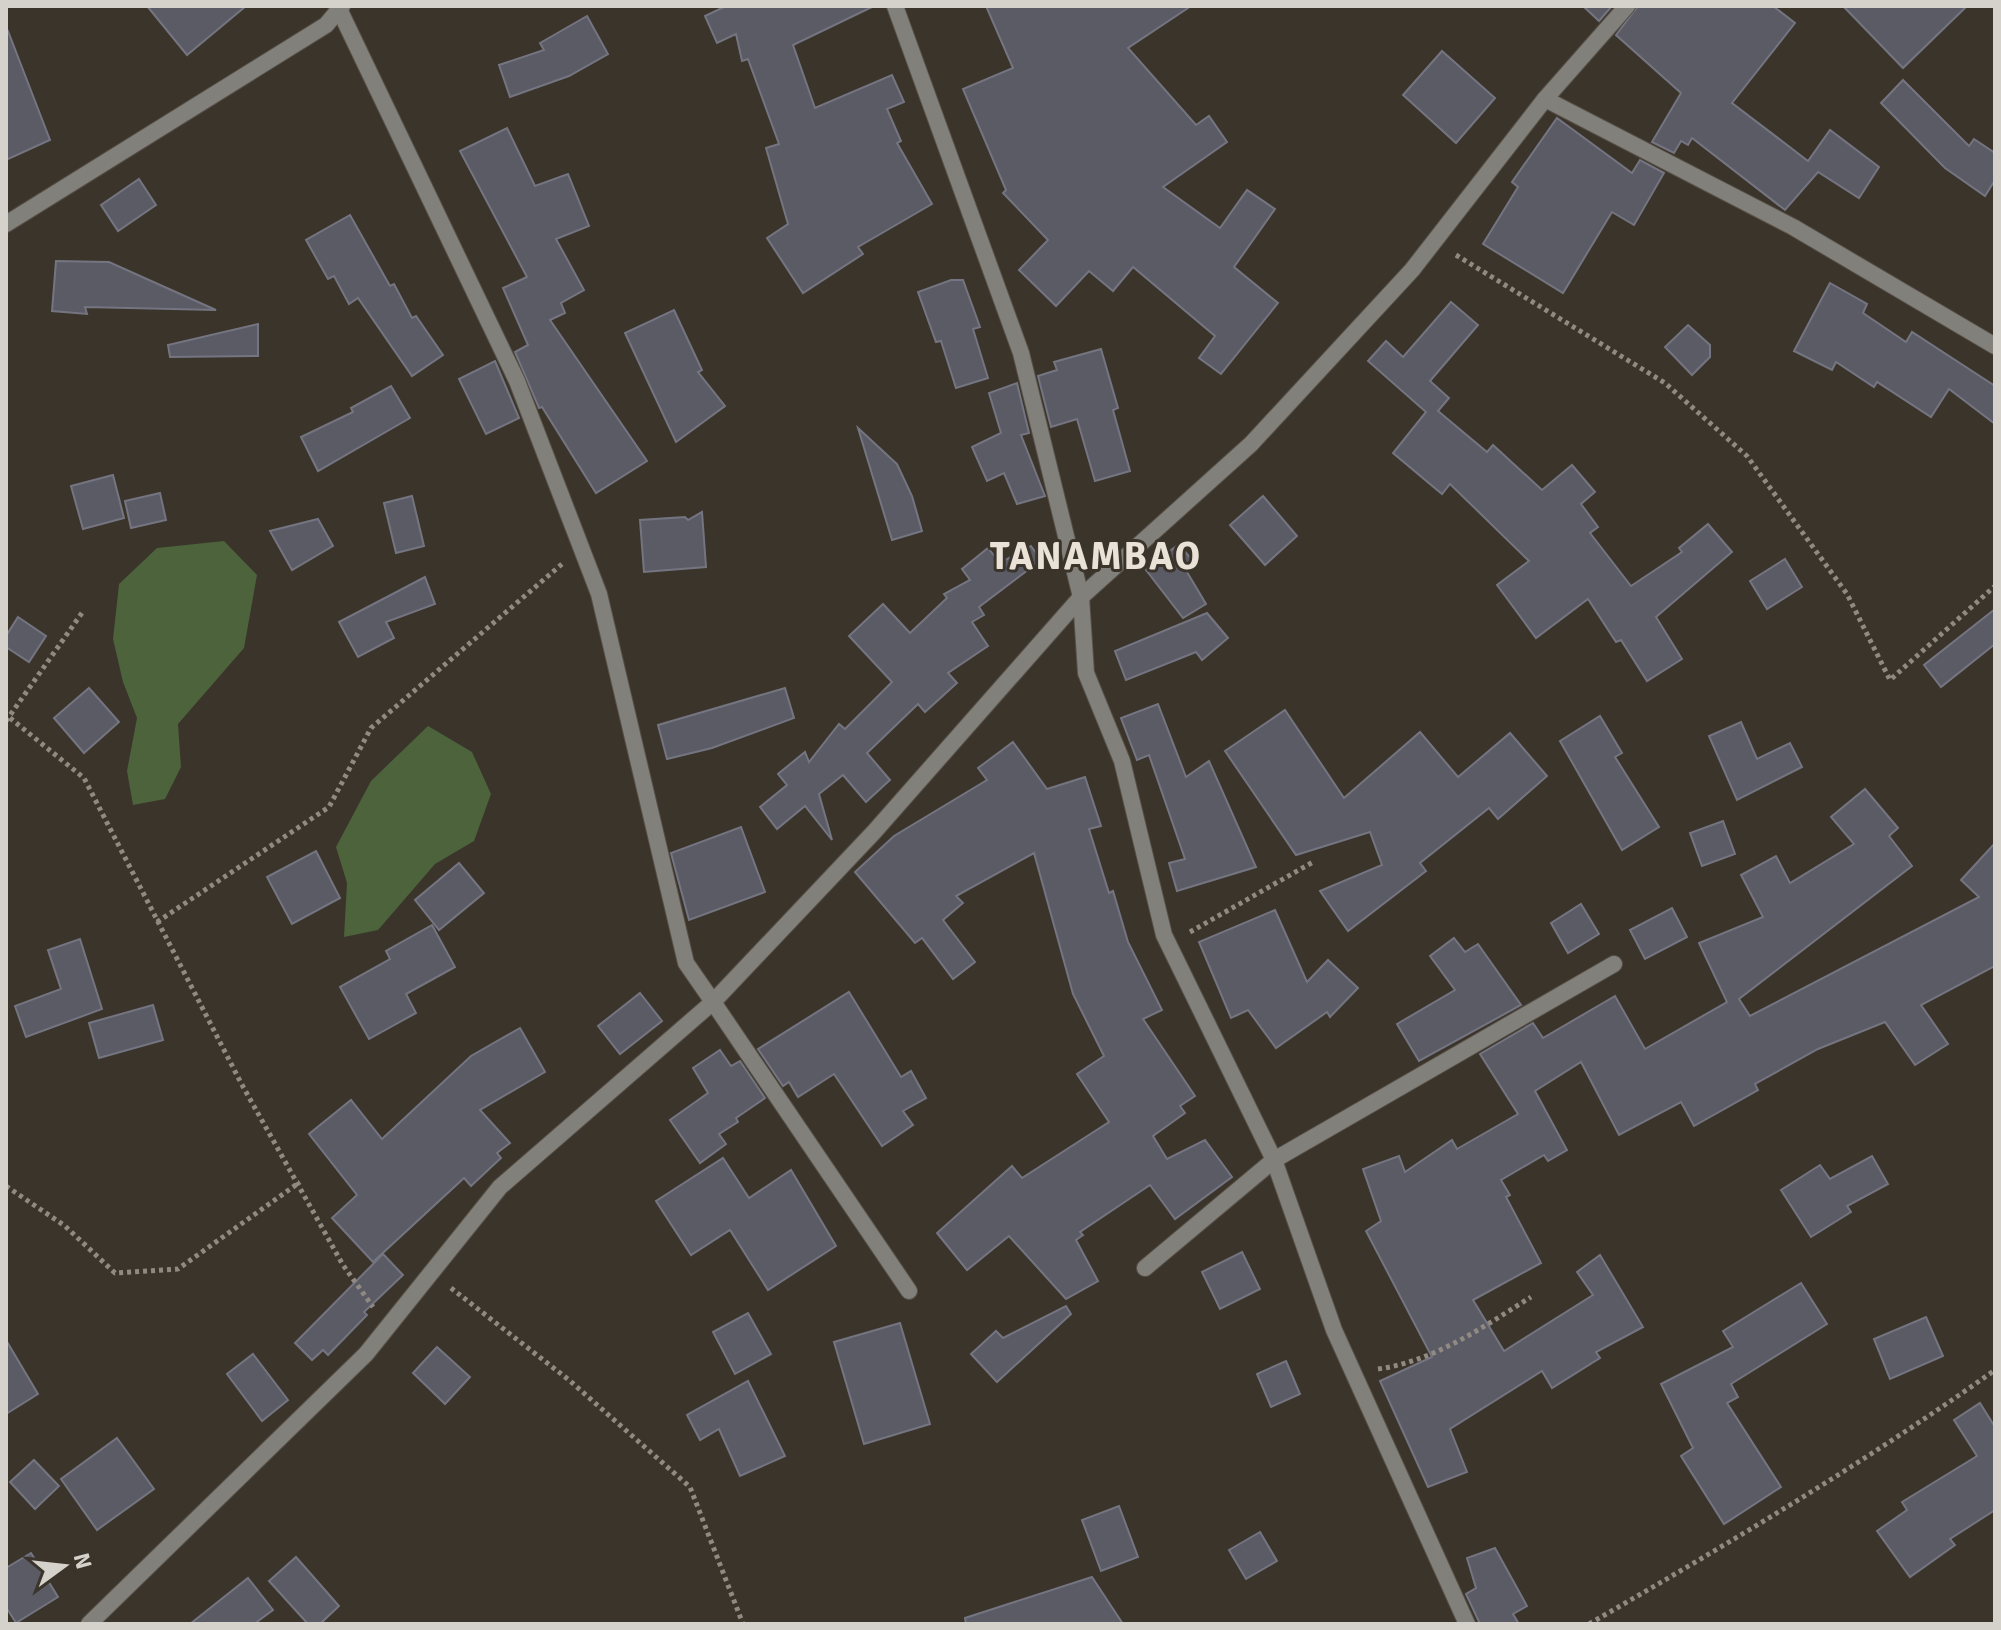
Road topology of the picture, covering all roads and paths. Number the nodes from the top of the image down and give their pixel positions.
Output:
1 (895, 6) edge
2 (1627, 6) edge
3 (340, 7) edge
4 (1545, 99) junction
5 (6, 224) edge
6 (1435, 242) junction
7 (1995, 346) edge
8 (581, 548) junction
9 (1995, 586) edge
10 (1081, 597) junction
11 (84, 610) dead end
12 (8, 719) edge
13 (1313, 862) dead end
14 (157, 922) junction
15 (1168, 944) junction
16 (1614, 964) dead end
17 (713, 1002) junction
18 (1274, 1160) junction
19 (300, 1182) junction
20 (6, 1186) edge
21 (1145, 1268) dead end
22 (432, 1273) junction
23 (909, 1291) dead end
24 (1531, 1297) dead end
25 (388, 1328) junction
26 (1995, 1370) edge
27 (1353, 1372) junction
28 (89, 1624) edge
29 (743, 1624) edge
30 (1467, 1624) edge
31 (1589, 1624) edge

1 - 10 street
2 - 4 street
3 - 5 street
3 - 8 street
4 - 6 street
4 - 7 street
6 - 9 path
6 - 10 street
8 - 14 path
8 - 17 street
10 - 15 street
10 - 17 street
11 - 12 path
12 - 14 path
13 - 15 path
14 - 19 path
15 - 18 street
16 - 18 street
17 - 22 street
17 - 23 street
18 - 21 street
18 - 27 street
19 - 20 path
19 - 25 path
22 - 25 street
22 - 29 path
24 - 27 path
25 - 28 street
26 - 31 path
27 - 30 street

